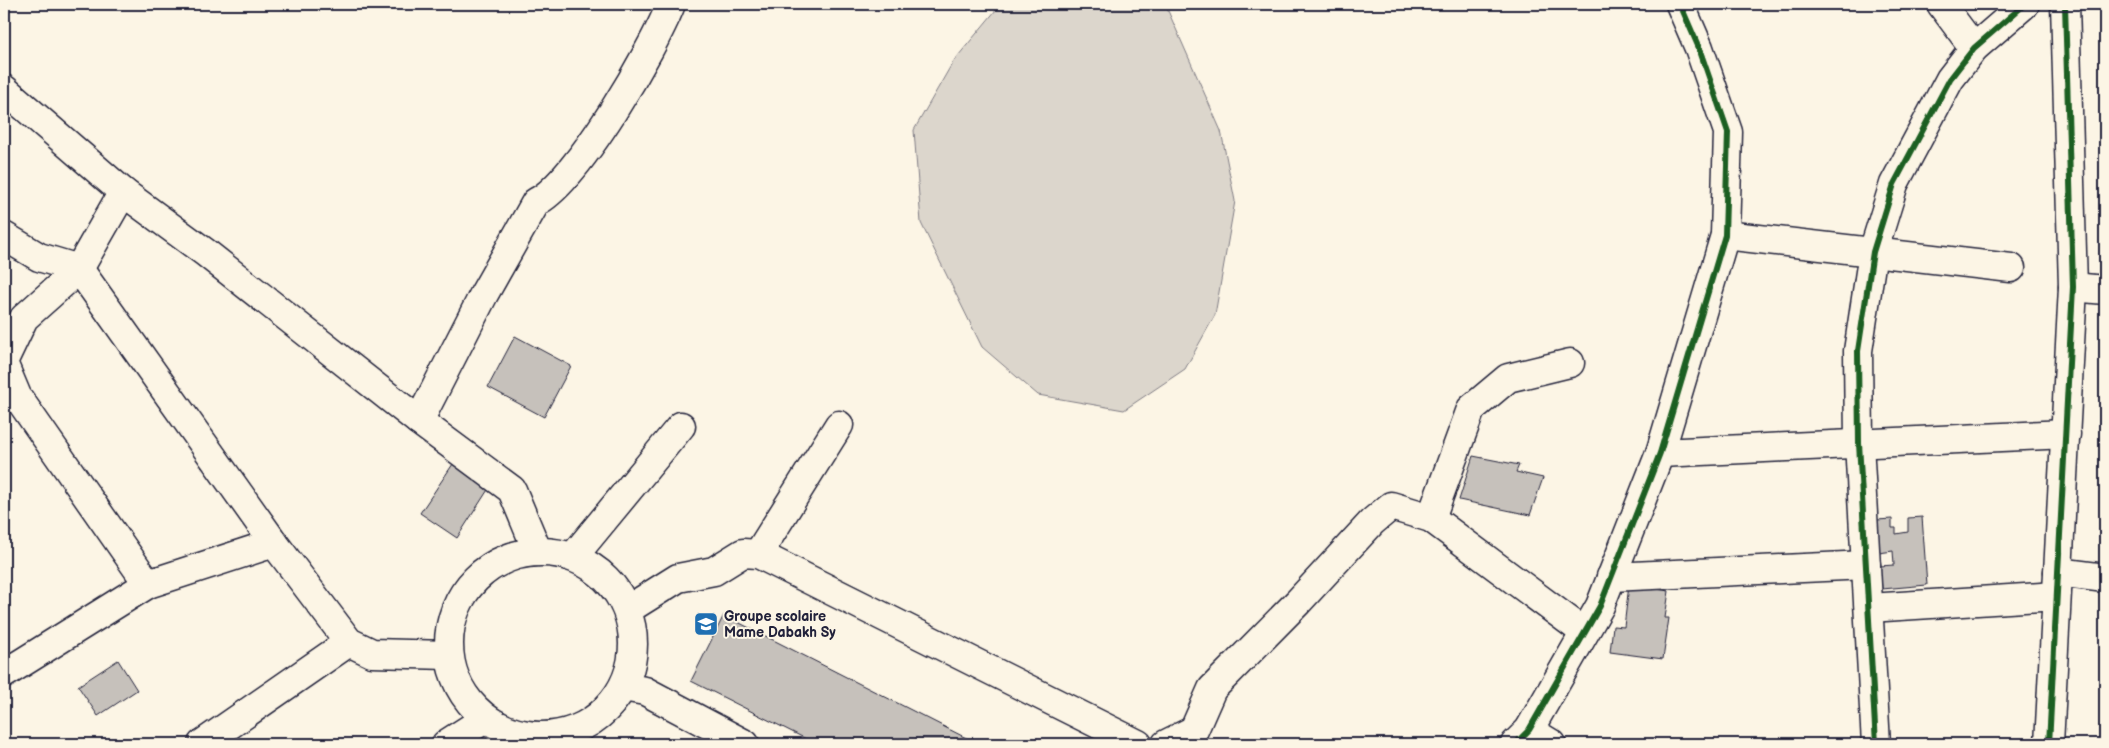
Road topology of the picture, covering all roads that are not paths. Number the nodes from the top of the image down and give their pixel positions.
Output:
1 (671, 4) edge
2 (1680, 4) edge
3 (1941, 4) edge
4 (2025, 4) edge
5 (2065, 4) edge
6 (1974, 48) junction
7 (4, 90) edge
8 (123, 192) junction
9 (1726, 235) junction
10 (4, 236) edge
11 (1873, 252) junction
12 (2011, 268) dead end
13 (79, 269) junction
14 (2074, 287) junction
15 (2105, 290) edge
16 (4, 360) edge
17 (1570, 363) dead end
18 (4, 365) edge
19 (419, 421) junction
20 (839, 425) dead end
21 (681, 426) dead end
22 (2066, 434) junction
23 (1859, 444) junction
24 (1660, 453) junction
25 (1431, 518) junction
26 (274, 543) junction
27 (537, 550) junction
28 (758, 554) junction
29 (573, 558) junction
30 (1866, 565) junction
31 (1611, 577) junction
32 (2105, 578) edge
33 (148, 584) junction
34 (2057, 584) junction
35 (1869, 608) junction
36 (627, 610) junction
37 (1584, 632) junction
38 (348, 642) junction
39 (448, 656) junction
40 (4, 674) edge
41 (623, 687) junction
42 (485, 719) junction
43 (1522, 737) edge
44 (562, 739) edge
45 (202, 744) edge
46 (446, 744) edge
47 (745, 744) edge
48 (1138, 744) edge
49 (1166, 744) edge
50 (1552, 744) edge
51 (1876, 744) edge
52 (2049, 744) edge

1 - 19 street
2 - 9 street
3 - 6 street
4 - 6 street
5 - 14 street
6 - 11 street
7 - 8 street
8 - 13 street
8 - 19 street
9 - 11 street
9 - 24 street
10 - 13 street
11 - 12 street
11 - 23 street
13 - 16 street
13 - 26 street
14 - 15 street
14 - 22 street
17 - 25 street
18 - 33 street
19 - 27 street
20 - 28 street
21 - 29 street
22 - 23 street
22 - 34 street
23 - 24 street
23 - 30 street
24 - 31 street
25 - 37 street
25 - 49 street
26 - 33 street
26 - 38 street
27 - 29 street
27 - 39 street
28 - 36 street
28 - 48 street
29 - 36 street
30 - 31 street
30 - 35 street
31 - 37 street
32 - 34 street
33 - 40 street
34 - 35 street
34 - 52 street
35 - 51 street
36 - 41 street
37 - 43 street
38 - 39 street
38 - 45 street
39 - 42 street
41 - 44 street
41 - 47 street
42 - 44 street
42 - 46 street
43 - 50 street

